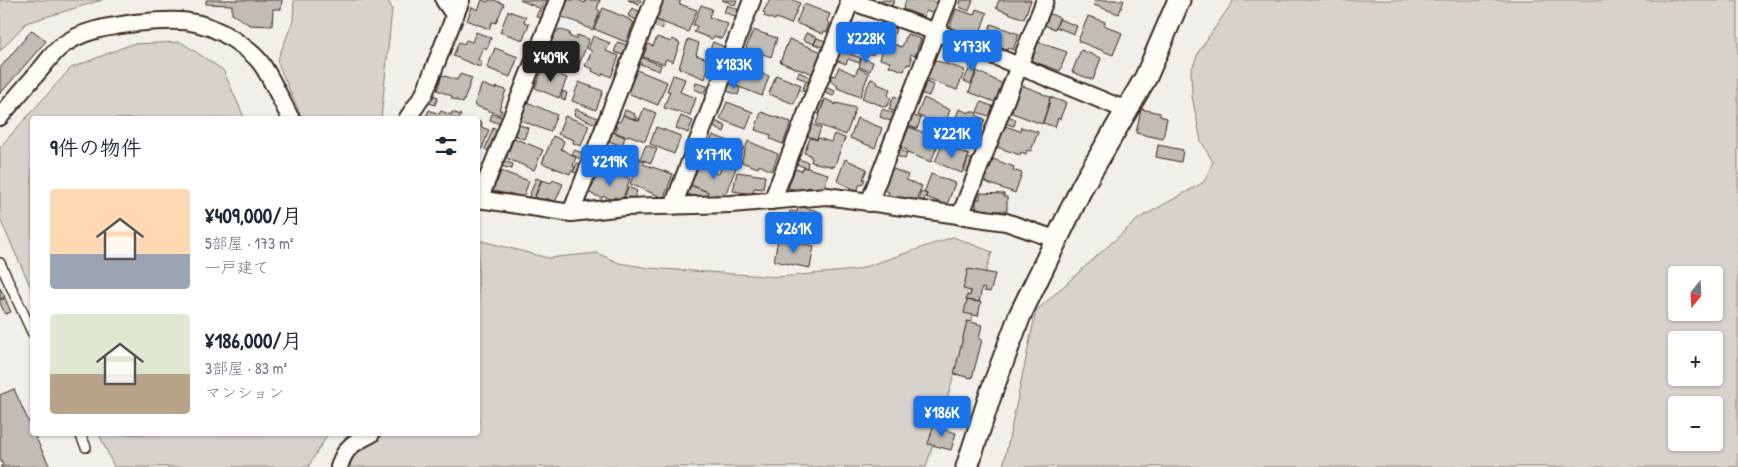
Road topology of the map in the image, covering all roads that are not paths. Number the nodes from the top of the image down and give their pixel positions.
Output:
1 (444, 0) edge
2 (461, 0) edge
3 (558, 0) edge
4 (654, 0) edge
5 (752, 0) edge
6 (850, 0) edge
7 (948, 0) edge
8 (1044, 0) edge
9 (1179, 0) edge
10 (455, 16) junction
11 (936, 32) junction
12 (1019, 66) junction
13 (1126, 110) junction
14 (289, 116) edge
15 (409, 116) edge
16 (0, 117) edge
17 (480, 195) edge
18 (480, 200) edge
19 (772, 201) junction
20 (870, 203) junction
21 (673, 206) junction
22 (571, 213) junction
23 (960, 216) junction
24 (1056, 239) junction
25 (0, 262) edge
26 (30, 328) edge
27 (81, 436) edge
28 (368, 436) edge
29 (86, 447) dead end
30 (338, 467) edge
31 (968, 467) edge

1 - 10 street
2 - 10 street
3 - 17 street
4 - 22 street
5 - 21 street
6 - 11 street
6 - 19 street
7 - 11 street
8 - 12 street
9 - 13 street
10 - 15 street
11 - 12 street
11 - 20 street
12 - 13 street
12 - 23 street
13 - 24 street
14 - 16 street
18 - 22 street
19 - 20 street
19 - 21 street
20 - 23 street
21 - 22 street
23 - 24 street
24 - 31 street
25 - 26 lane
27 - 29 lane
28 - 30 street

